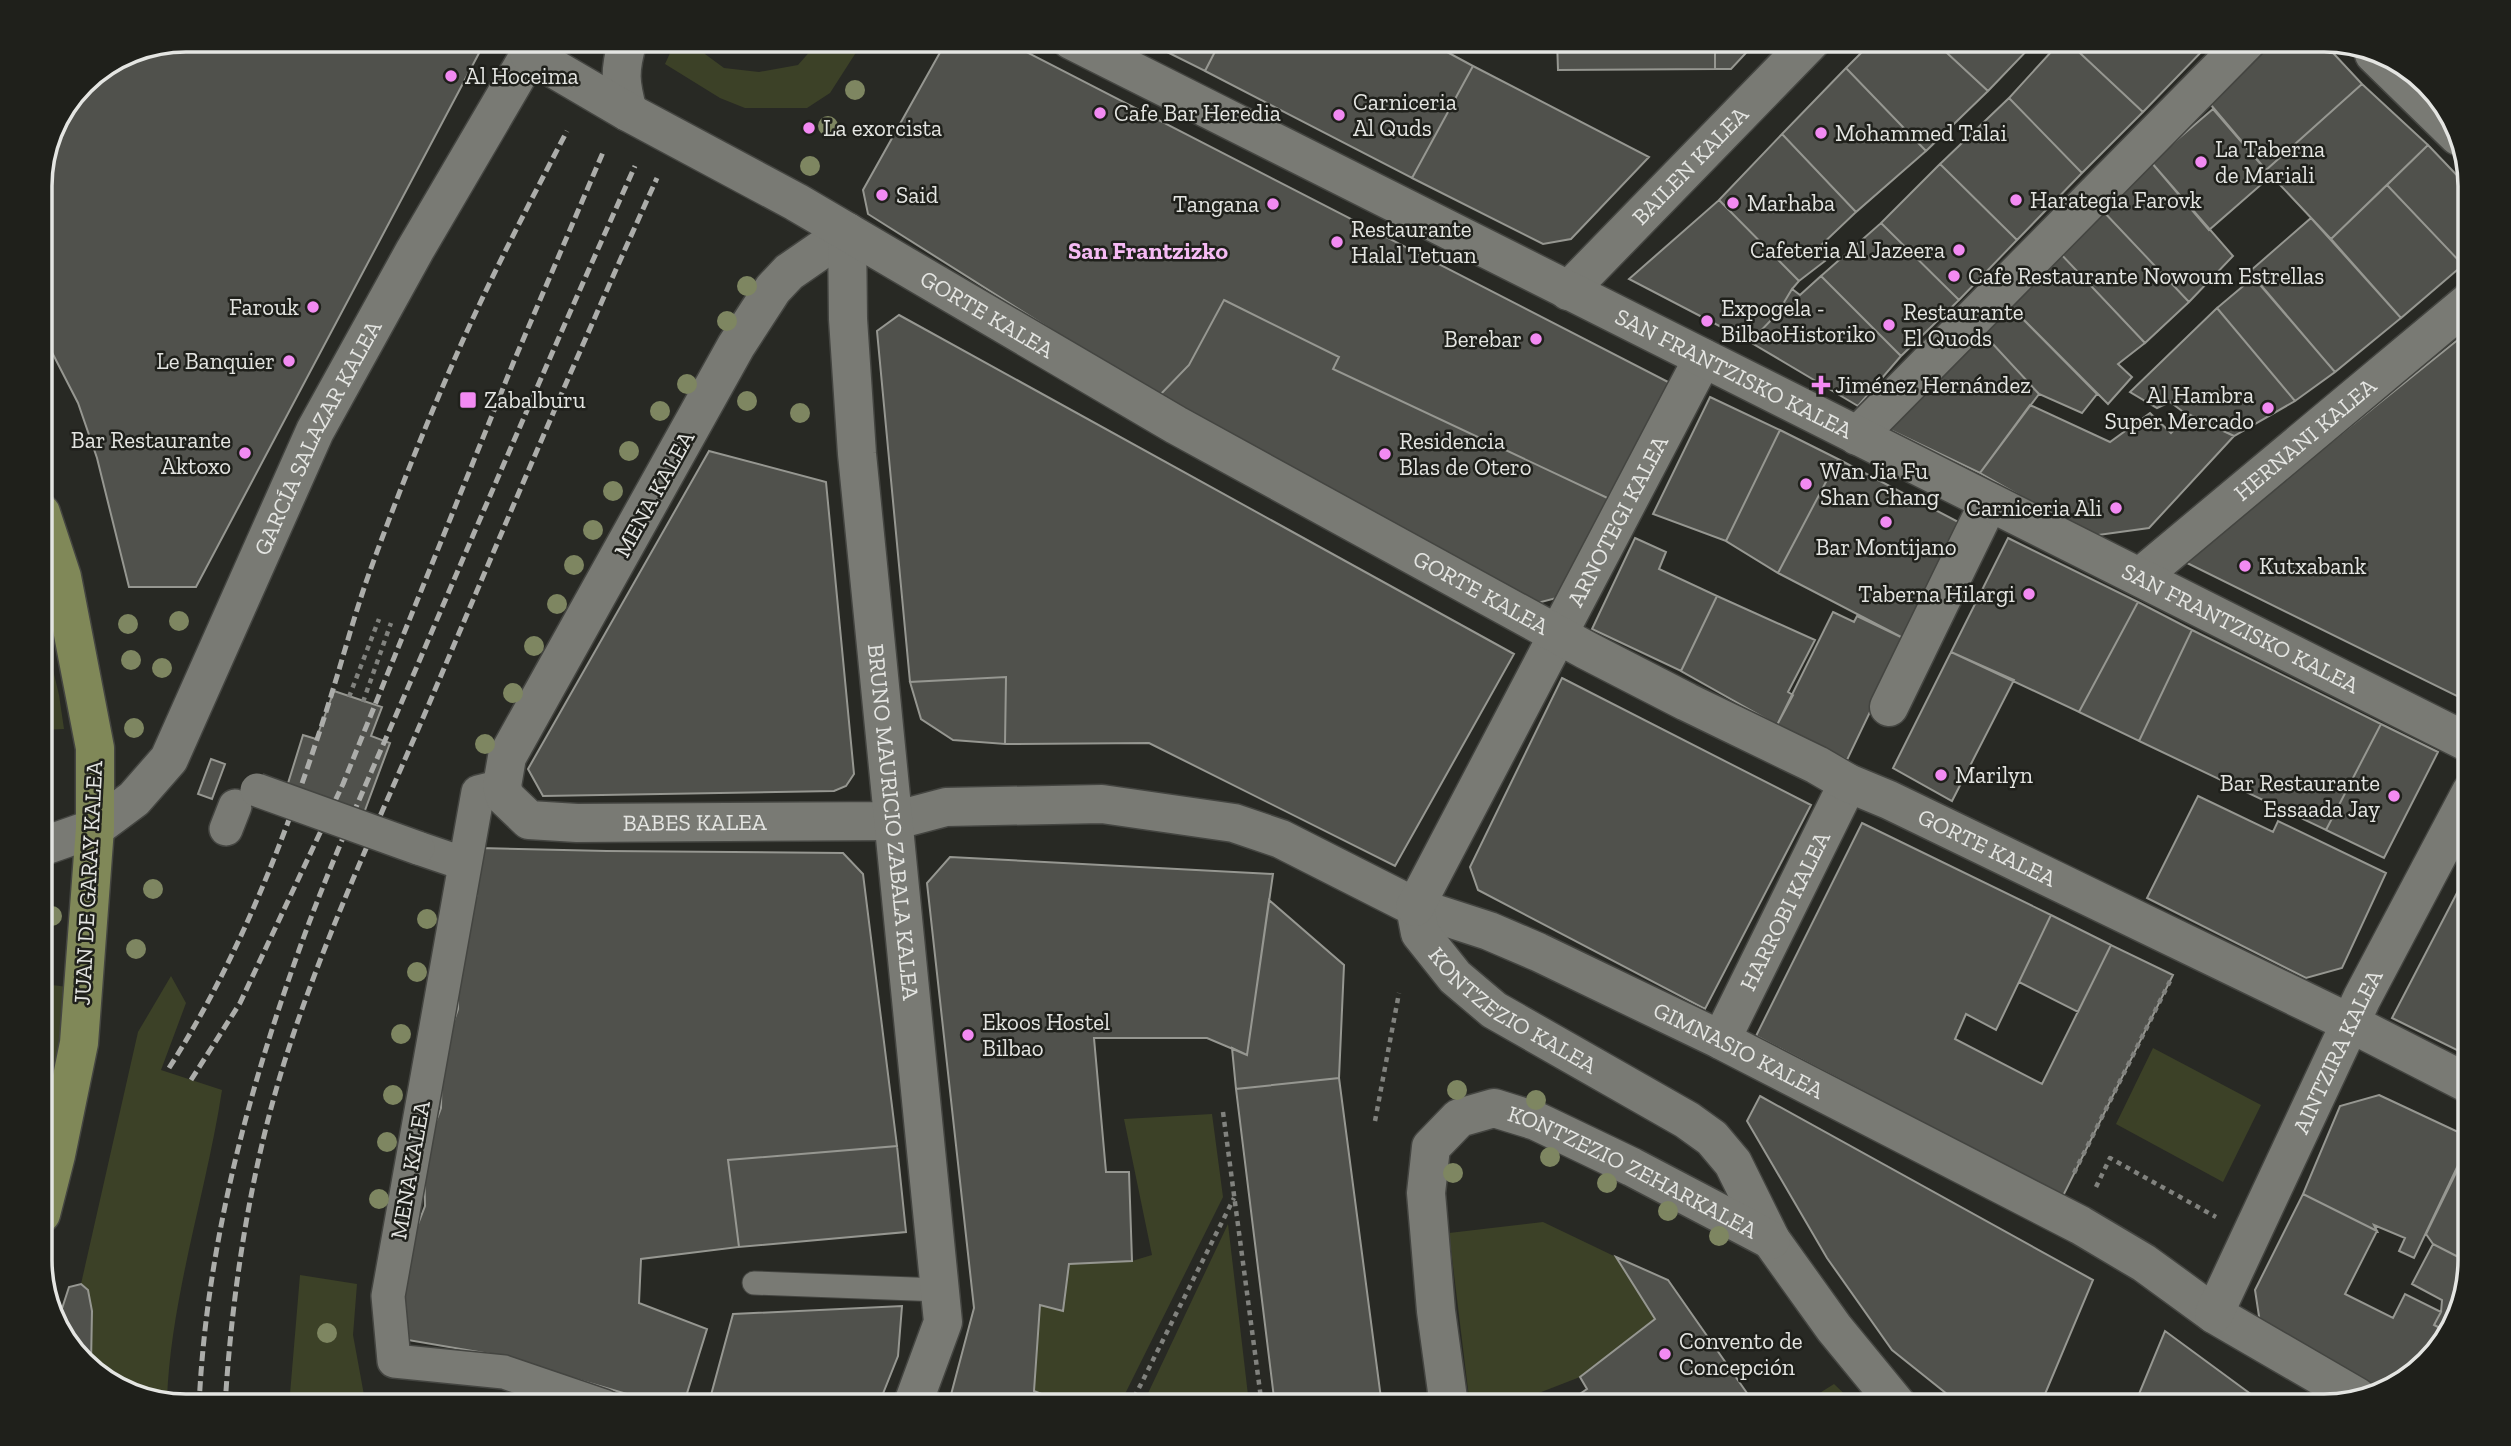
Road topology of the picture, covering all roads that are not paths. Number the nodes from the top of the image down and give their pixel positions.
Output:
1 (529, 52) edge
2 (543, 52) edge
3 (624, 52) edge
4 (1095, 52) edge
5 (1800, 52) edge
6 (2236, 52) edge
7 (2390, 69) edge
8 (628, 112) junction
9 (2440, 118) edge
10 (847, 232) junction
11 (1568, 291) junction
12 (2458, 311) edge
13 (1703, 358) junction
14 (1857, 436) junction
15 (1990, 502) junction
16 (53, 550) edge
17 (2140, 577) junction
18 (1559, 634) junction
19 (1889, 707) dead end
20 (2458, 737) edge
21 (1848, 783) junction
22 (503, 792) junction
23 (240, 803) dead end
24 (2458, 817) edge
25 (893, 821) junction
26 (95, 828) junction
27 (53, 843) edge
28 (465, 864) junction
29 (1415, 907) junction
30 (2350, 1023) junction
31 (1721, 1040) junction
32 (2458, 1078) edge
33 (53, 1167) edge
34 (1772, 1240) junction
35 (754, 1283) dead end
36 (940, 1290) junction
37 (2214, 1314) junction
38 (2347, 1391) edge
39 (569, 1394) edge
40 (916, 1394) edge
41 (1447, 1394) edge
42 (1888, 1394) edge

1 - 26 street, GARCÍA SALAZAR KALEA
2 - 8 street, GORTE KALEA
3 - 8 street
4 - 11 street, SAN FRANTZISKO KALEA
5 - 11 street, BAILEN KALEA
6 - 14 street
7 - 9 street
8 - 10 street, GORTE KALEA
10 - 18 street, GORTE KALEA
10 - 22 street, MENA KALEA
10 - 25 street, BRUNO MAURICIO ZABALA KALEA
11 - 13 street, SAN FRANTZISKO KALEA
12 - 17 street, HERNANI KALEA
13 - 14 street, SAN FRANTZISKO KALEA
13 - 18 street, ARNOTEGI KALEA
14 - 15 street, SAN FRANTZISKO KALEA
15 - 17 street, SAN FRANTZISKO KALEA
15 - 19 street
16 - 26 main road, JUAN DE GARAY KALEA
17 - 20 street, SAN FRANTZISKO KALEA
18 - 21 street, GORTE KALEA
18 - 29 street, ARNOTEGI KALEA
21 - 30 street, GORTE KALEA
21 - 31 street, HARROBI KALEA
22 - 25 street, BABES KALEA
22 - 28 street, MENA KALEA
23 - 28 street, bridge
24 - 30 street, AINTZIRA KALEA
25 - 29 street
25 - 36 street, BRUNO MAURICIO ZABALA KALEA
26 - 27 street, GARCÍA SALAZAR KALEA
26 - 33 main road, JUAN DE GARAY KALEA
28 - 39 street, MENA KALEA
29 - 31 street, GIMNASIO KALEA
29 - 34 street, KONTZEZIO KALEA
30 - 32 street, GORTE KALEA
30 - 37 street, AINTZIRA KALEA
31 - 37 street, GIMNASIO KALEA
34 - 41 street, KONTZEZIO ZEHARKALEA
34 - 42 street, KONTZEZIO KALEA
35 - 36 lane
36 - 40 street, BRUNO MAURICIO ZABALA KALEA
37 - 38 street, GIMNASIO KALEA

